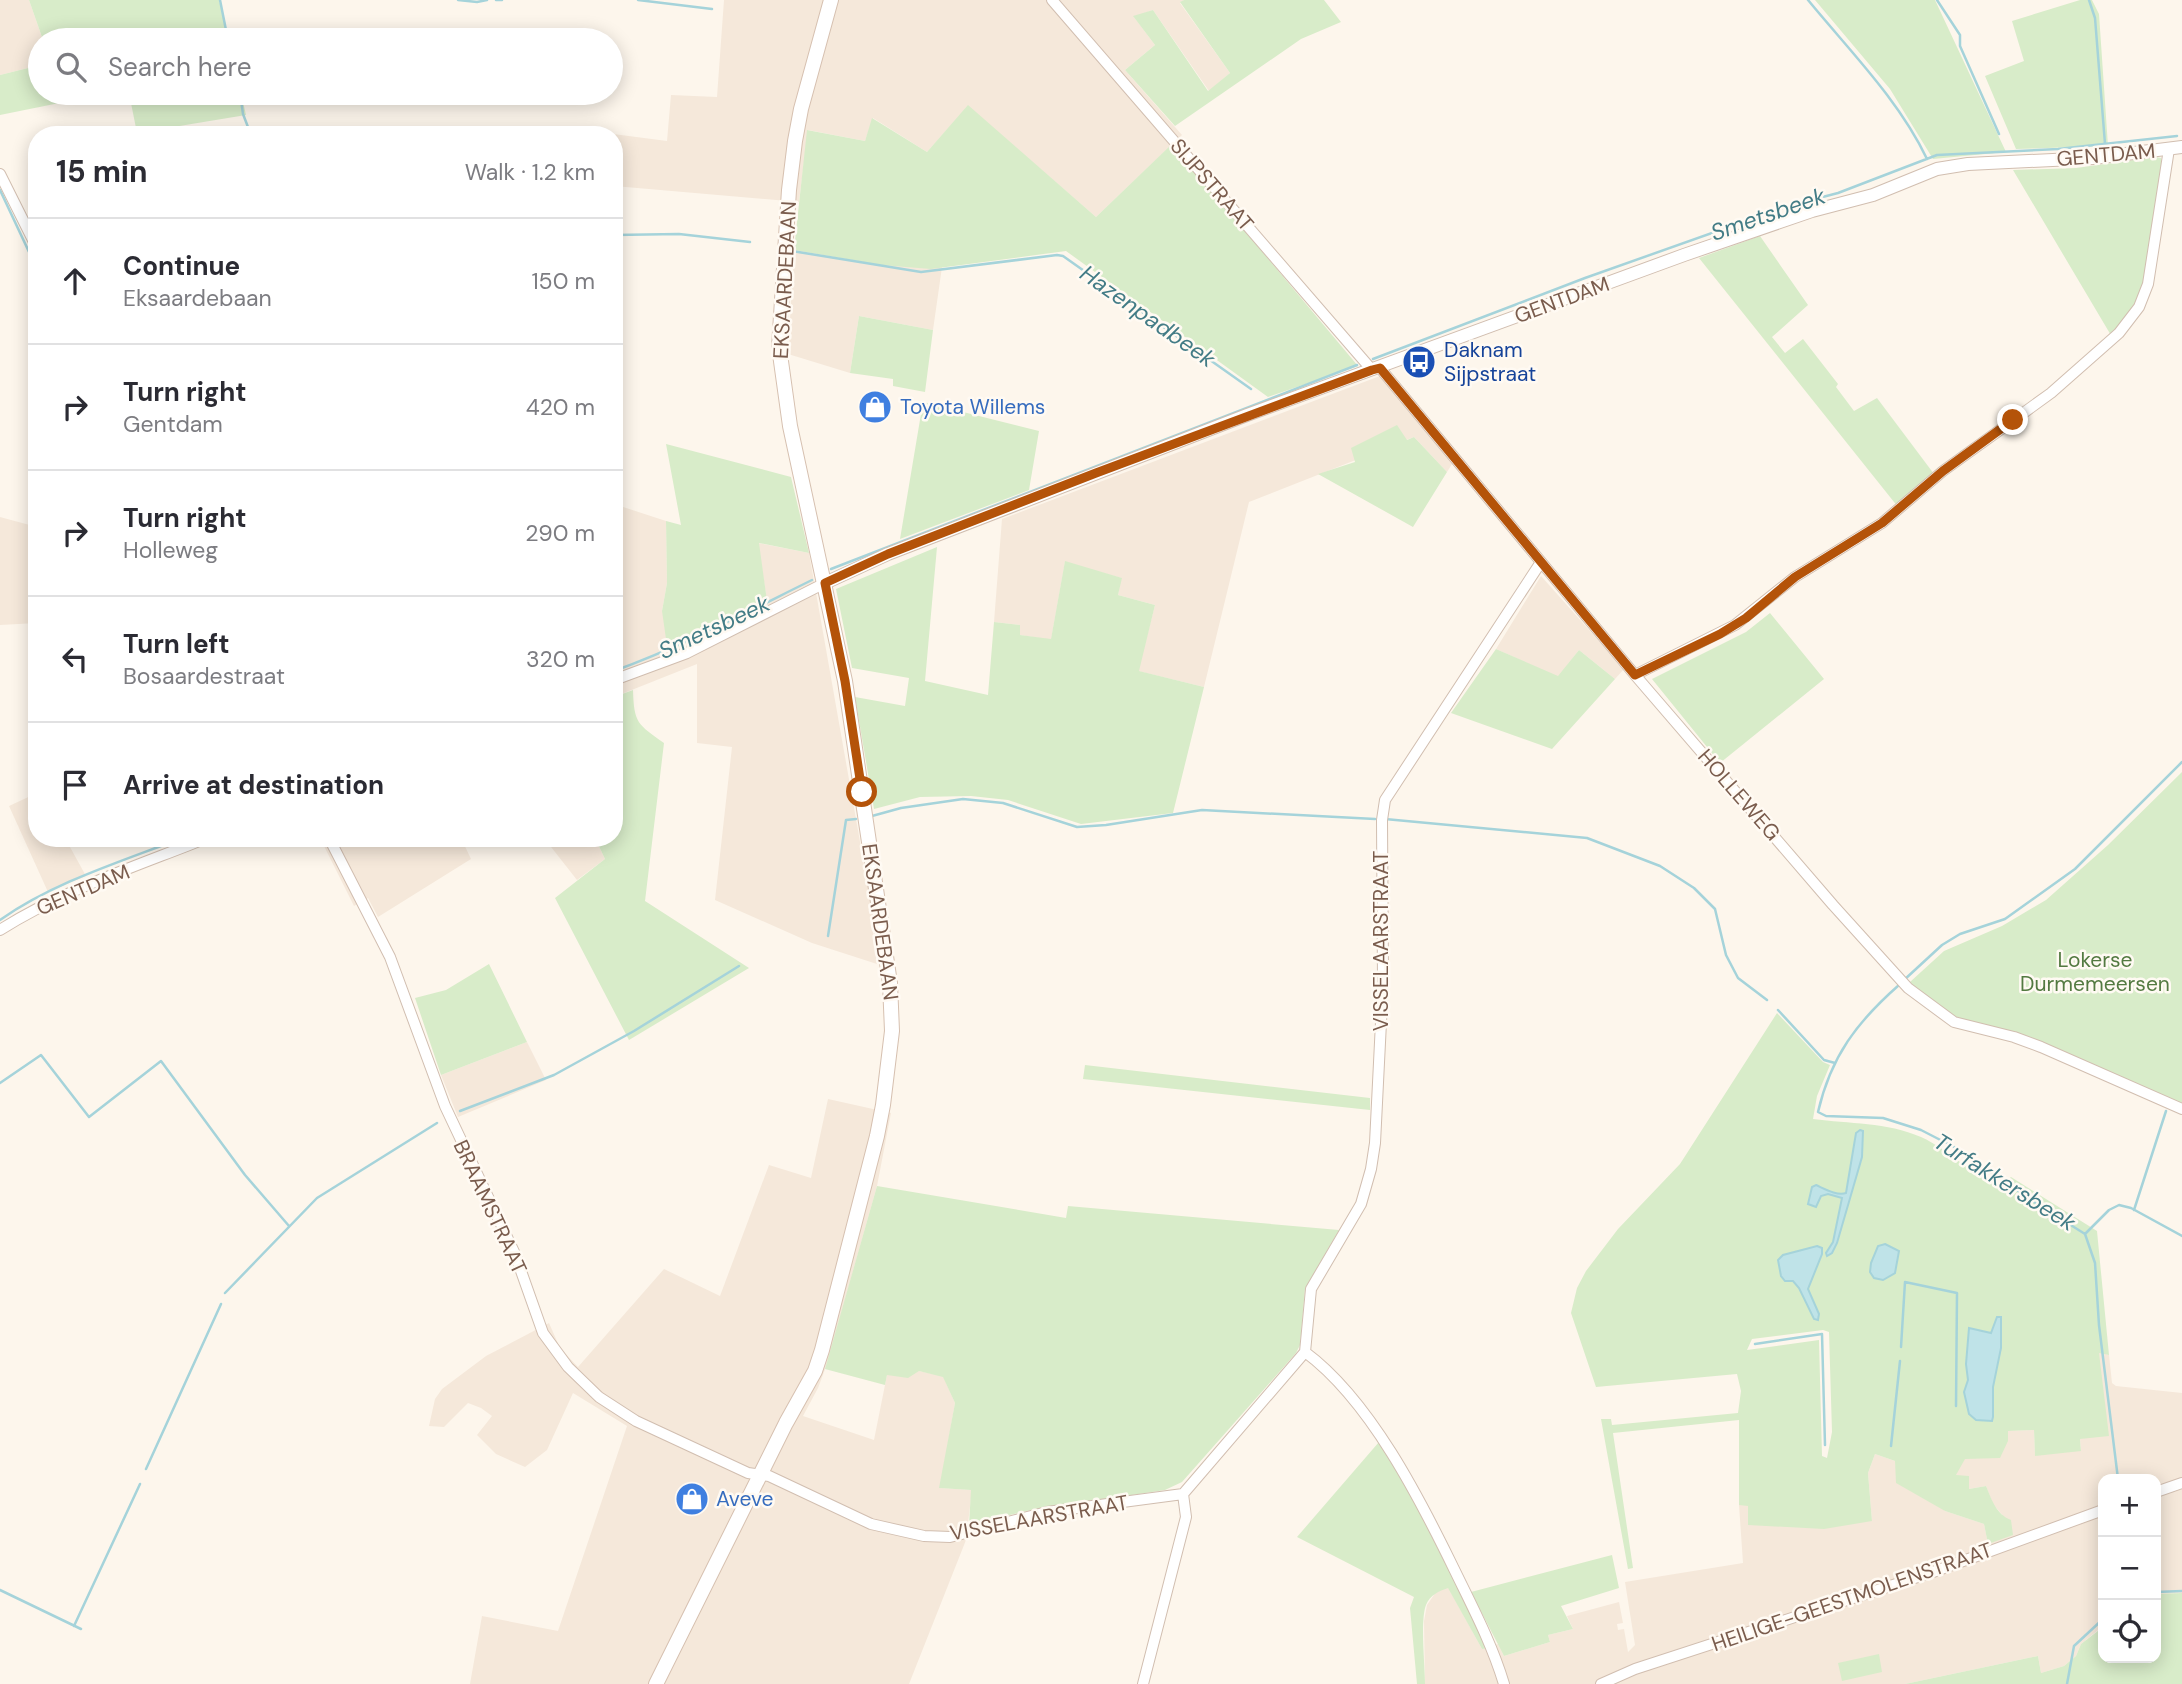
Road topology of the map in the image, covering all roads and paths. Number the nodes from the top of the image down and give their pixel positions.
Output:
1 (831, 0) edge
2 (1052, 0) edge
3 (2175, 148) edge
4 (0, 174) edge
5 (28, 230) edge
6 (1376, 369) junction
7 (1541, 562) junction
8 (825, 583) junction
9 (1635, 675) junction
10 (623, 677) edge
11 (185, 847) edge
12 (334, 847) edge
13 (0, 930) edge
14 (2182, 1110) edge
15 (1305, 1352) junction
16 (761, 1474) junction
17 (2182, 1483) edge
18 (2161, 1490) edge
19 (1183, 1494) junction
20 (2098, 1512) edge
21 (656, 1684) edge
22 (1143, 1684) edge
23 (1504, 1684) edge
24 (1601, 1684) edge

1 - 8 main road, EKSAARDEBAAN
2 - 6 street, SIJPSTRAAT
3 - 6 street, GENTDAM
3 - 9 street
4 - 5 street
6 - 7 street, HOLLEWEG
6 - 8 street, GENTDAM
7 - 9 street, HOLLEWEG
7 - 15 street, VISSELAARSTRAAT
8 - 10 street, GENTDAM
8 - 16 main road, EKSAARDEBAAN
9 - 14 street, HOLLEWEG
11 - 13 street, GENTDAM
12 - 16 street, BRAAMSTRAAT
15 - 19 street
15 - 23 street
16 - 19 street, VISSELAARSTRAAT
16 - 21 main road, EKSAARDEBAAN
17 - 18 street
19 - 22 street
20 - 24 street, HEILIGE-GEESTMOLENSTRAAT

